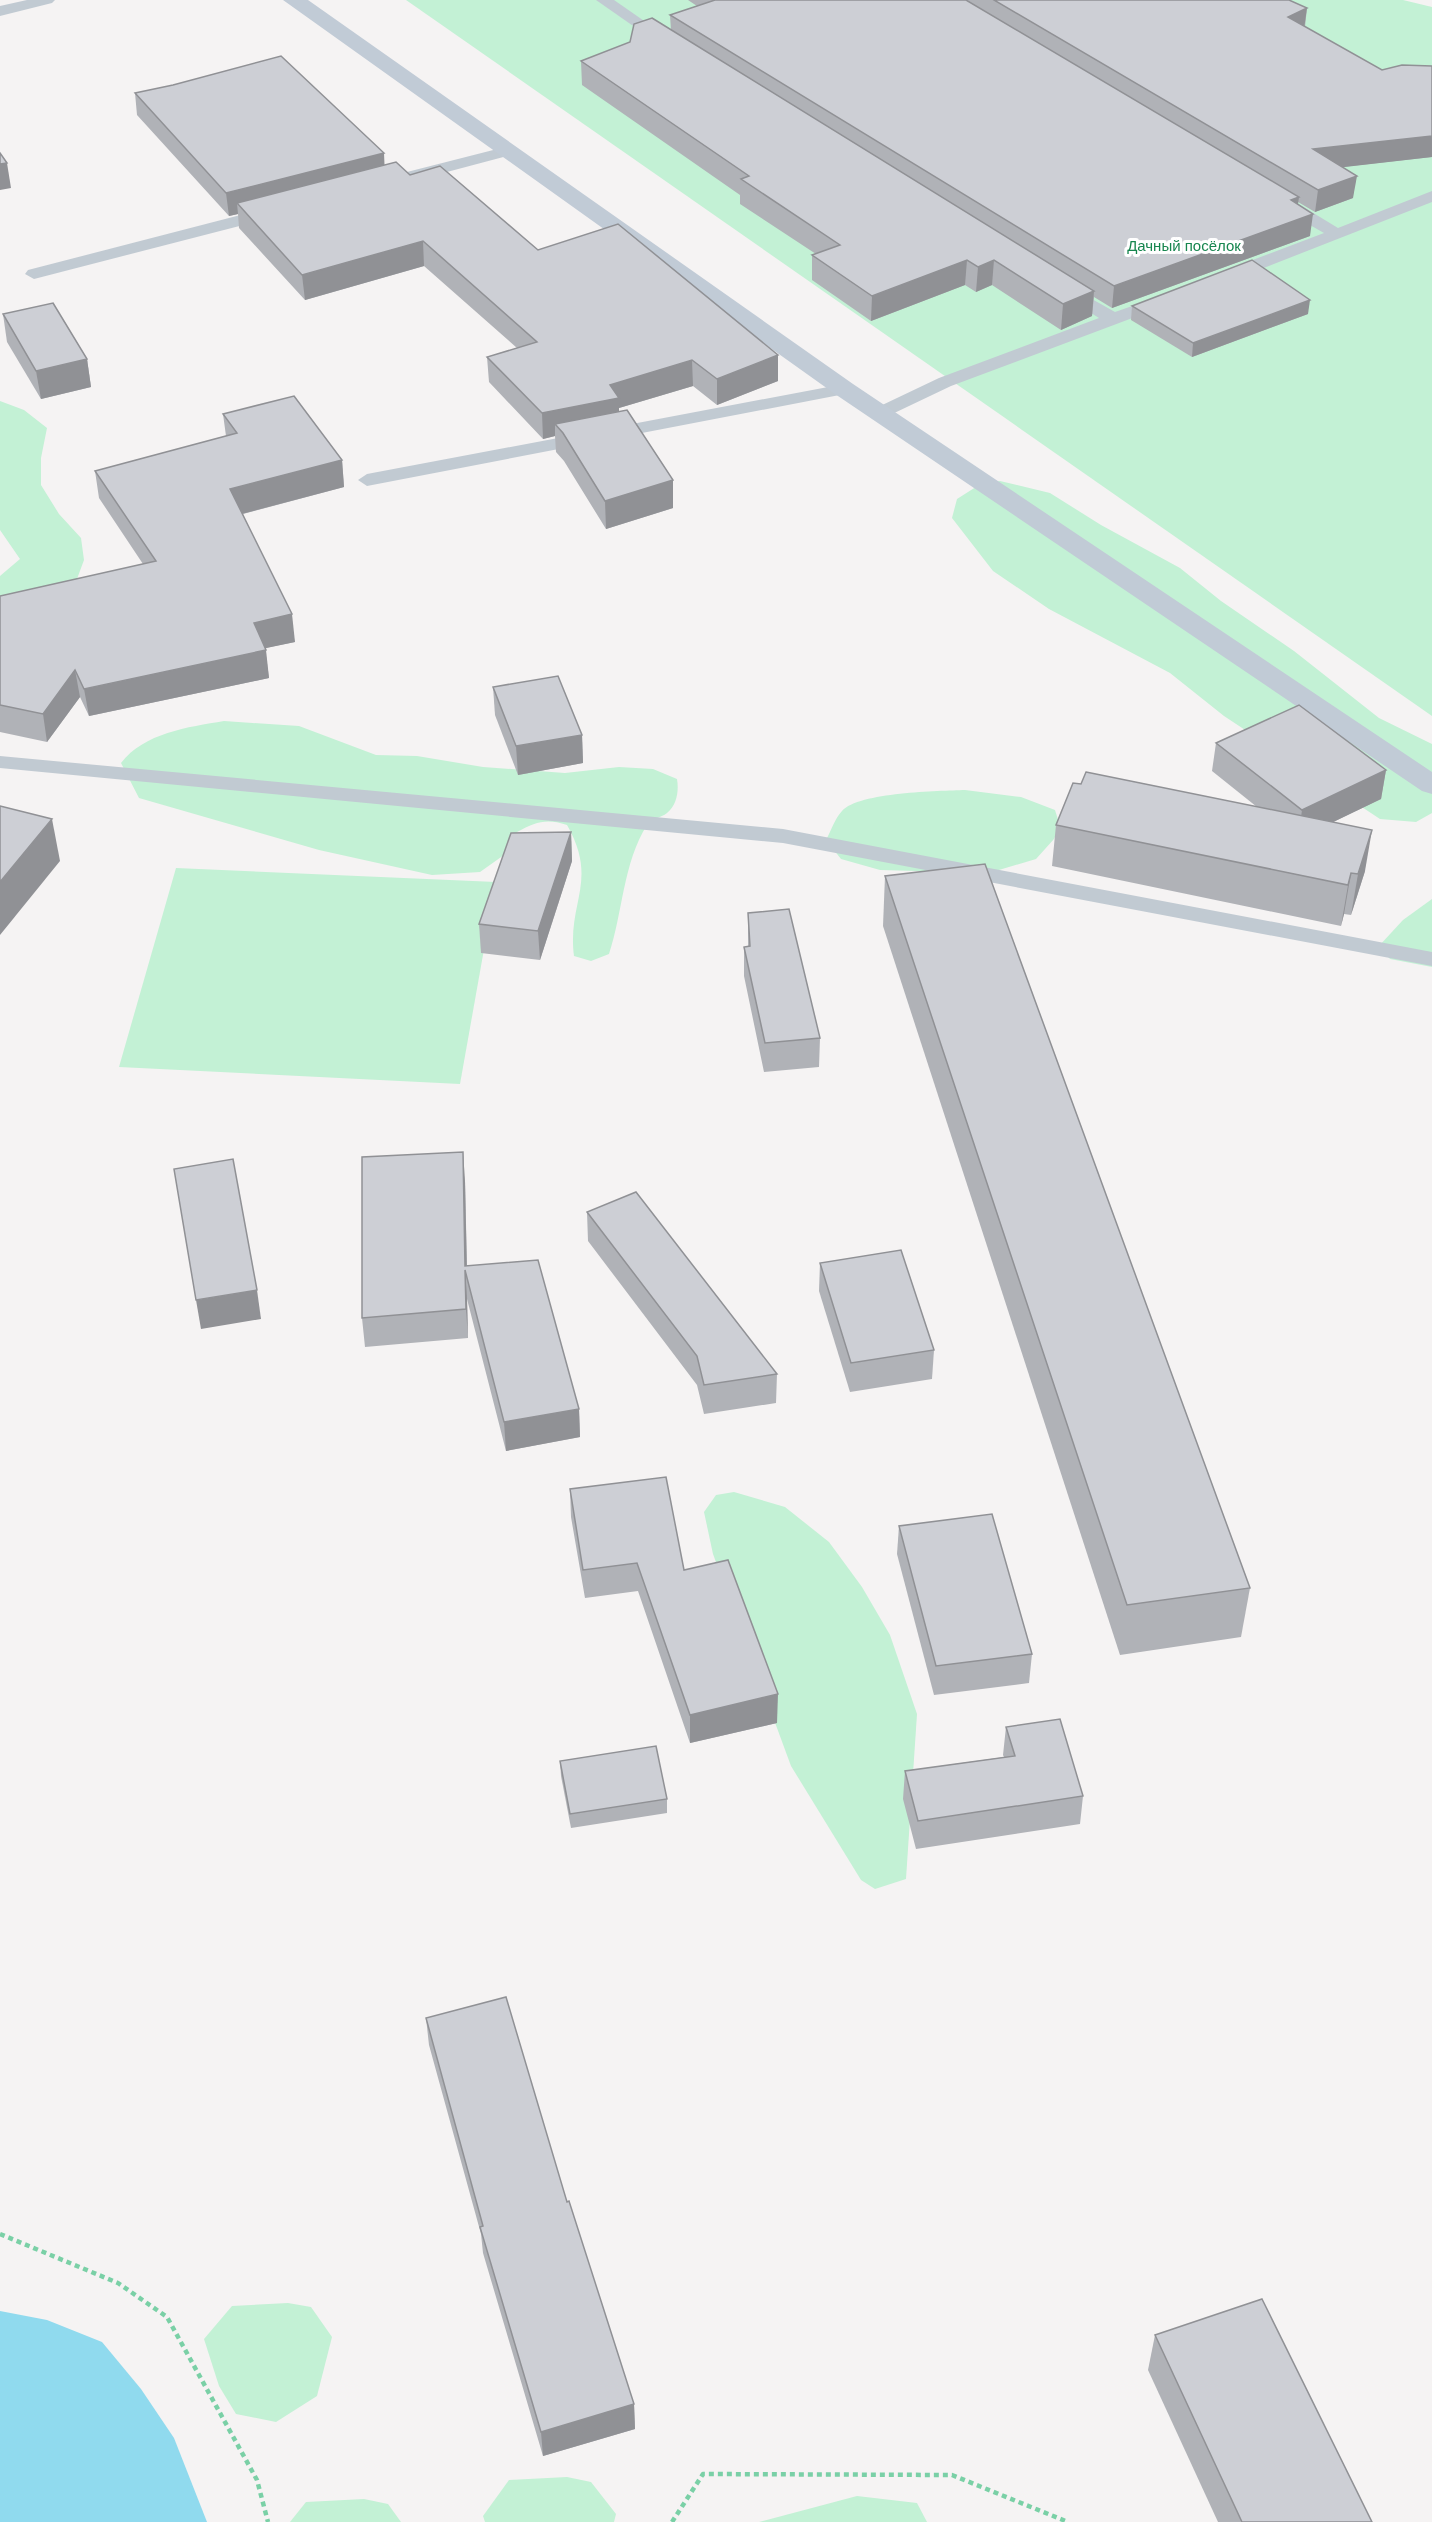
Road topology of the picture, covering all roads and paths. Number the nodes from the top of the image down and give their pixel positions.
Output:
1 (47, 0) edge
2 (294, 0) edge
3 (604, 0) edge
4 (0, 11) edge
5 (681, 52) edge
6 (509, 151) junction
7 (393, 181) edge
8 (1432, 196) edge
9 (1276, 198) edge
10 (289, 208) edge
11 (1337, 234) junction
12 (34, 274) dead end
13 (1053, 281) edge
14 (1214, 281) edge
15 (1180, 293) edge
16 (1113, 319) junction
17 (844, 389) junction
18 (882, 412) junction
19 (367, 480) dead end
20 (0, 762) edge
21 (1432, 785) edge
22 (1432, 959) edge
23 (0, 2234) edge
24 (268, 2522) edge
25 (672, 2522) edge
26 (1068, 2522) edge

1 - 4 lane
2 - 6 main road
3 - 5 lane
6 - 7 lane
6 - 17 main road
8 - 11 lane
9 - 11 lane
10 - 12 lane
11 - 14 lane
13 - 16 lane
15 - 16 lane
16 - 18 lane
17 - 18 main road
17 - 19 lane
18 - 21 main road
20 - 22 lane
23 - 24 path
25 - 26 path

